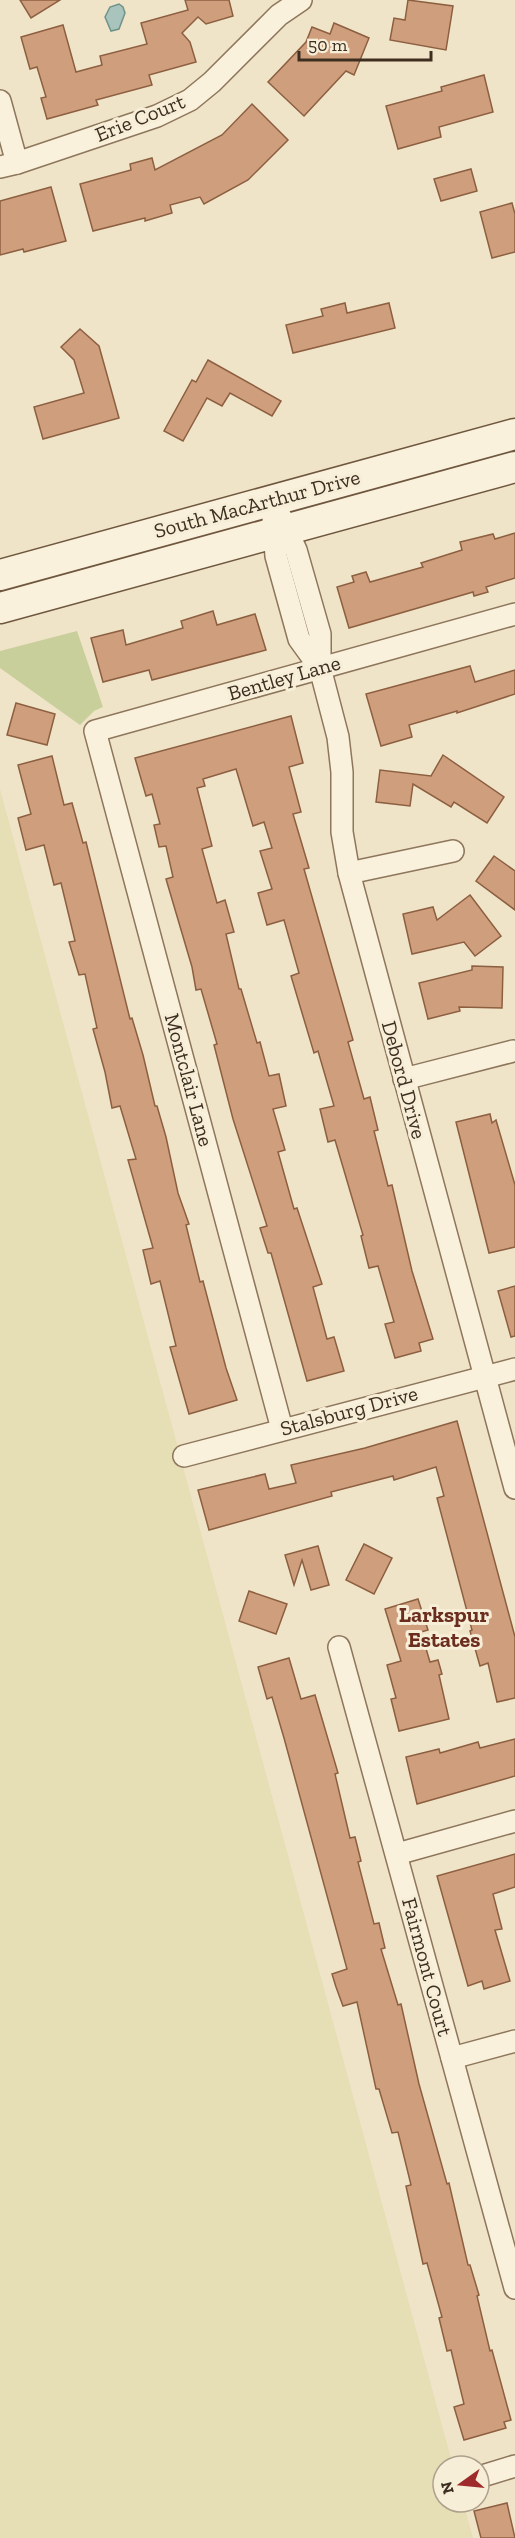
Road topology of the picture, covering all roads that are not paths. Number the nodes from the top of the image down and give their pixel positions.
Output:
1 (301, 0) edge
2 (0, 101) edge
3 (9, 165) edge
4 (515, 434) edge
5 (515, 467) edge
6 (272, 501) junction
7 (280, 532) junction
8 (0, 575) edge
9 (0, 608) edge
10 (515, 614) edge
11 (320, 668) junction
12 (95, 731) joint
13 (453, 851) dead end
14 (349, 873) junction
15 (513, 1051) dead end
16 (404, 1079) junction
17 (515, 1369) edge
18 (484, 1376) junction
19 (282, 1429) junction
20 (184, 1456) dead end
21 (515, 1488) edge
22 (339, 1647) dead end
23 (515, 1821) edge
24 (396, 1854) junction
25 (515, 2041) edge
26 (452, 2058) junction
27 (511, 2260) edge
28 (515, 2288) edge
29 (515, 2466) edge
30 (491, 2473) edge

1 - 3 street, Erie Court
2 - 3 street
4 - 6 main road, South MacArthur Drive
5 - 7 main road, South MacArthur Drive
6 - 7 street, Debord Drive
6 - 8 main road, South MacArthur Drive
7 - 9 main road, South MacArthur Drive
7 - 11 street, Debord Drive
10 - 11 street, Bentley Lane
11 - 12 street, Bentley Lane
11 - 14 street, Debord Drive
12 - 19 street, Montclair Lane
13 - 14 street
14 - 16 street, Debord Drive
15 - 16 street
16 - 18 street, Debord Drive
17 - 18 street, Stalsburg Drive
18 - 19 street, Stalsburg Drive
18 - 21 street, Debord Drive
19 - 20 street, Stalsburg Drive
22 - 24 street, Fairmont Court
23 - 24 street
24 - 26 street, Fairmont Court
25 - 26 street
26 - 27 street, Fairmont Court
27 - 28 street, Fairmont Court
29 - 30 street

